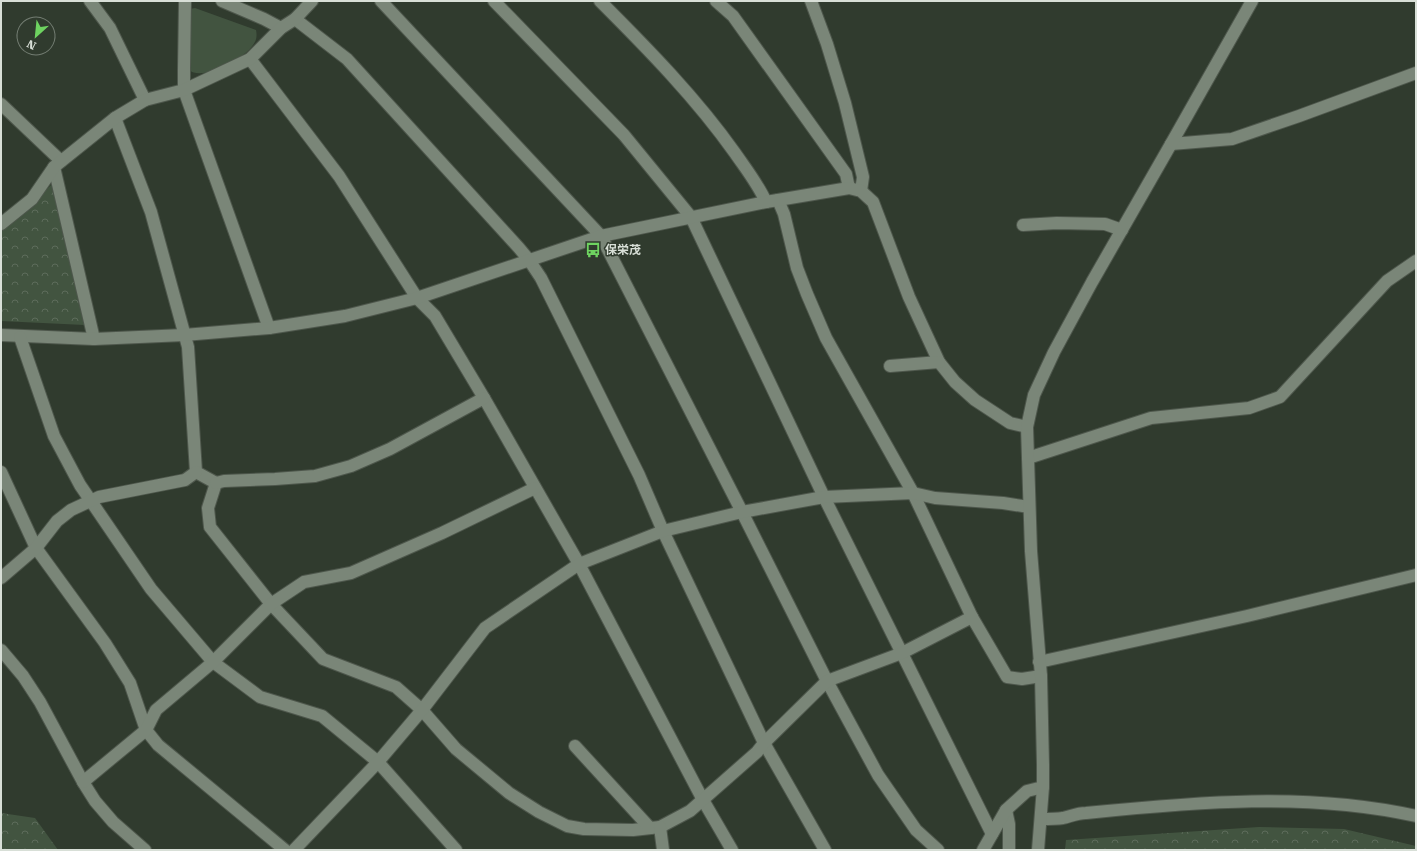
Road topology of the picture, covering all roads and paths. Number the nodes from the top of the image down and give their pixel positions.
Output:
1 (90, 1) edge
2 (185, 1) edge
3 (222, 1) edge
4 (312, 1) edge
5 (381, 1) edge
6 (494, 1) edge
7 (600, 1) edge
8 (716, 1) edge
9 (811, 1) edge
10 (1252, 1) edge
11 (295, 19) junction
12 (280, 28) junction
13 (250, 59) junction
14 (1416, 73) edge
15 (184, 90) junction
16 (145, 100) junction
17 (1, 104) edge
18 (115, 118) junction
19 (1171, 144) junction
20 (57, 164) junction
21 (855, 190) junction
22 (772, 201) junction
23 (691, 217) junction
24 (1, 224) edge
25 (1023, 225) dead end
26 (1122, 230) junction
27 (601, 236) junction
28 (529, 260) junction
29 (1416, 262) edge
30 (417, 298) junction
31 (269, 328) junction
32 (1, 335) edge
33 (184, 335) junction
34 (20, 337) junction
35 (94, 339) junction
36 (938, 362) junction
37 (890, 366) dead end
38 (484, 398) junction
39 (1027, 427) junction
40 (1028, 458) junction
41 (1, 472) edge
42 (196, 472) junction
43 (216, 483) junction
44 (535, 488) junction
45 (913, 493) junction
46 (824, 497) junction
47 (90, 501) junction
48 (1029, 507) junction
49 (742, 512) junction
50 (663, 531) junction
51 (36, 548) junction
52 (579, 564) junction
53 (1416, 575) edge
54 (1, 578) edge
55 (271, 604) junction
56 (972, 617) junction
57 (1, 650) edge
58 (902, 653) junction
59 (213, 662) junction
60 (1039, 662) junction
61 (1040, 676) junction
62 (827, 681) junction
63 (422, 710) junction
64 (146, 730) junction
65 (764, 743) junction
66 (575, 746) dead end
67 (378, 762) junction
68 (83, 782) junction
69 (1044, 787) junction
70 (703, 800) junction
71 (1006, 810) junction
72 (1416, 816) edge
73 (1041, 819) junction
74 (655, 828) junction
75 (992, 834) junction
76 (138, 848) edge
77 (286, 850) edge
78 (294, 850) edge
79 (456, 850) edge
80 (662, 850) edge
81 (732, 850) edge
82 (825, 850) edge
83 (938, 850) edge
84 (983, 850) edge
85 (1009, 850) edge
86 (1038, 850) edge

1 - 16 street
2 - 15 street
3 - 12 street
4 - 11 street
5 - 27 street
6 - 23 street
7 - 22 street
8 - 21 street
9 - 21 street
10 - 19 street
11 - 12 street
11 - 28 street
12 - 13 street
13 - 15 street
13 - 30 street
14 - 19 street
15 - 16 street
15 - 31 street
16 - 18 street
17 - 20 street
18 - 20 street
18 - 33 street
19 - 26 street
20 - 24 street
20 - 35 street
21 - 22 street
21 - 36 street
22 - 23 street
22 - 45 street
23 - 27 street
23 - 46 street
25 - 26 street
26 - 39 street
27 - 28 street
27 - 49 street
28 - 30 street
28 - 50 street
29 - 40 street
30 - 31 street
30 - 38 street
31 - 33 street
32 - 34 street
33 - 35 street
33 - 42 street
34 - 35 street
34 - 47 street
36 - 37 street
36 - 39 street
38 - 43 street
38 - 44 street
39 - 40 street
40 - 48 street
41 - 51 street
42 - 43 street
42 - 47 street
43 - 55 street
44 - 52 street
44 - 55 street
45 - 46 street
45 - 48 street
45 - 56 street
46 - 49 street
46 - 58 street
47 - 51 street
47 - 59 street
48 - 60 street
49 - 50 street
49 - 62 street
50 - 52 street
50 - 65 street
51 - 54 street
51 - 64 street
52 - 63 street
52 - 70 street
53 - 60 street
55 - 59 street
55 - 63 street
56 - 58 street
56 - 61 street
57 - 68 street
58 - 62 street
58 - 75 street
59 - 64 street
59 - 67 street
60 - 61 street
61 - 69 street
62 - 65 street
62 - 83 street
63 - 67 street
63 - 74 street
64 - 68 street
64 - 77 street
65 - 70 street
65 - 82 street
66 - 74 street
67 - 78 street
67 - 79 street
68 - 76 street
69 - 71 street
69 - 73 street
70 - 74 street
70 - 81 street
71 - 75 street
71 - 85 street
72 - 73 street
73 - 86 street
74 - 80 street
75 - 84 street

